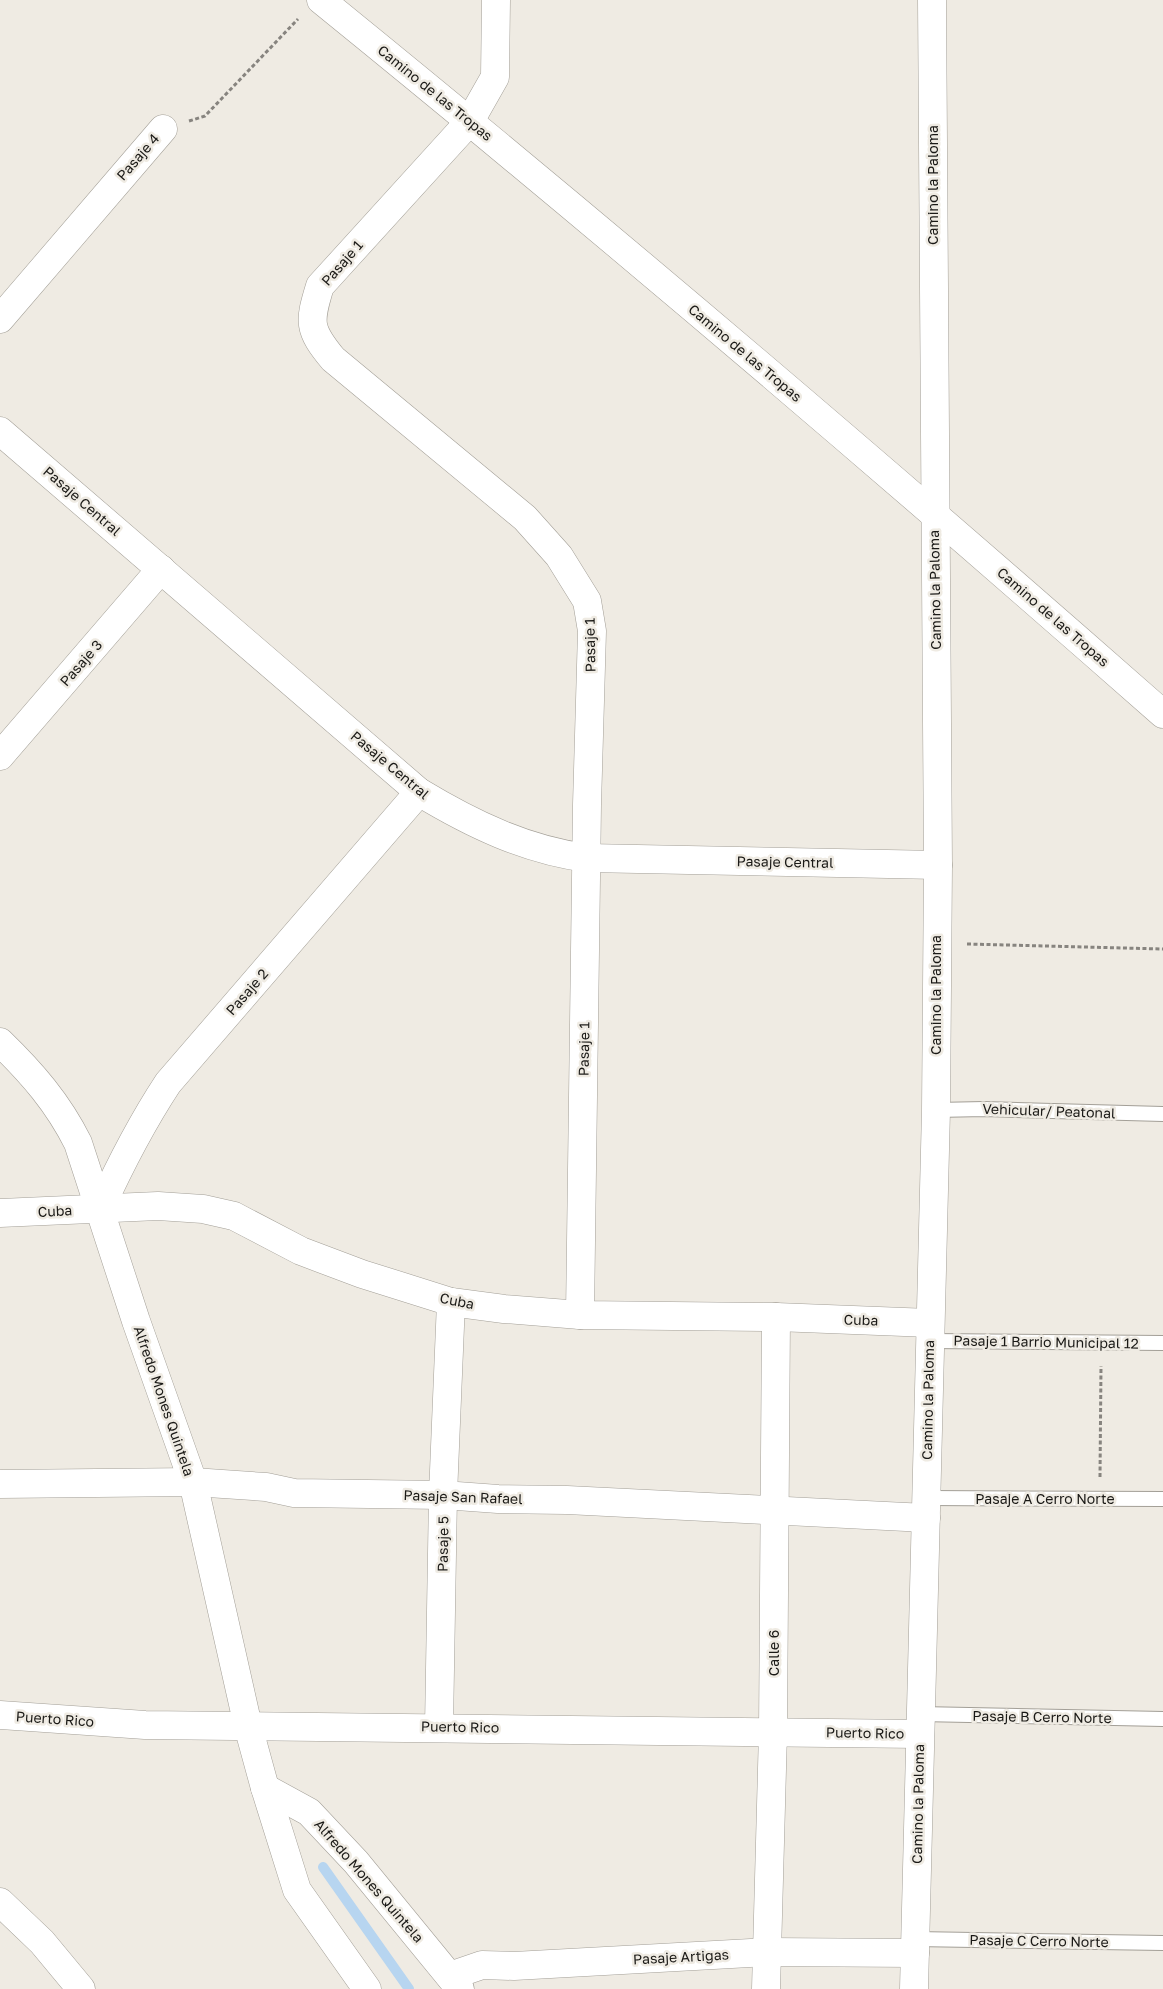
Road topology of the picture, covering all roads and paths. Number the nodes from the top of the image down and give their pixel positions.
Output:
1 (496, 0) edge
2 (932, 0) edge
3 (312, 7) edge
4 (470, 121) junction
5 (163, 129) joint
6 (0, 319) edge
7 (0, 431) edge
8 (934, 512) junction
9 (161, 569) junction
10 (1163, 714) edge
11 (0, 756) edge
12 (419, 792) junction
13 (587, 858) junction
14 (938, 864) junction
15 (936, 944) junction
16 (1163, 948) edge
17 (0, 1042) edge
18 (936, 1110) junction
19 (1163, 1114) edge
20 (100, 1209) junction
21 (0, 1213) edge
22 (451, 1302) junction
23 (580, 1315) junction
24 (776, 1318) junction
25 (930, 1332) junction
26 (1101, 1343) junction
27 (1163, 1343) edge
28 (193, 1482) junction
29 (0, 1484) edge
30 (444, 1495) junction
31 (1100, 1499) junction
32 (1163, 1499) edge
33 (926, 1508) junction
34 (775, 1511) junction
35 (0, 1715) edge
36 (1163, 1719) edge
37 (920, 1724) junction
38 (248, 1726) junction
39 (439, 1727) junction
40 (774, 1732) junction
41 (265, 1788) junction
42 (0, 1902) edge
43 (1163, 1943) edge
44 (915, 1946) junction
45 (766, 1952) junction
46 (455, 1982) edge
47 (82, 1989) edge
48 (367, 1989) edge
49 (766, 1989) edge
50 (914, 1989) edge

1 - 4 street, Pasaje 1
2 - 8 street, Camino la Paloma
3 - 4 street, Camino de las Tropas
3 - 5 path, Pasaje 4
4 - 8 street, Camino de las Tropas
4 - 13 street, Pasaje 1
5 - 6 street, Pasaje 4
7 - 9 street, Pasaje Central
8 - 10 street, Camino de las Tropas
8 - 14 street, Camino la Paloma
9 - 11 street, Pasaje 3
9 - 12 street, Pasaje Central
12 - 13 street, Pasaje Central
12 - 20 street, Pasaje 2
13 - 14 street, Pasaje Central
13 - 23 street, Pasaje 1
14 - 15 street, Camino la Paloma
15 - 16 path
15 - 18 street, Camino la Paloma
17 - 20 street, Alfredo Mones Quintela
18 - 19 lane, Vehicular/ Peatonal
18 - 25 street, Camino la Paloma
20 - 21 street, Cuba
20 - 22 street, Cuba
20 - 28 street, Alfredo Mones Quintela
22 - 23 street, Cuba
22 - 30 street, Pasaje 5
23 - 24 street, Cuba
24 - 25 street, Cuba
24 - 34 street, Calle 6
25 - 26 lane, Pasaje 1 Barrio Municipal 12
25 - 33 street, Camino la Paloma
26 - 27 lane, Pasaje 1 Barrio Municipal 12
26 - 31 path
28 - 29 street, Pasaje San Rafael
28 - 30 street, Pasaje San Rafael
28 - 38 street, Alfredo Mones Quintela
30 - 34 street, Pasaje San Rafael
30 - 39 street, Pasaje 5
31 - 32 lane, Pasaje A Cerro Norte
31 - 33 lane, Pasaje A Cerro Norte
33 - 34 street, Pasaje San Rafael
33 - 37 street, Camino la Paloma
34 - 40 street, Calle 6
35 - 38 street, Puerto Rico
36 - 37 lane, Pasaje B Cerro Norte
37 - 40 street, Puerto Rico
37 - 44 street, Camino la Paloma
38 - 39 street, Puerto Rico
38 - 41 street, Alfredo Mones Quintela
39 - 40 street, Puerto Rico
40 - 45 street, Calle 6
41 - 46 street, Alfredo Mones Quintela
41 - 48 street, Alfredo Mones Quintela
42 - 47 street
43 - 44 lane, Pasaje C Cerro Norte
44 - 45 street, Pasaje Artigas
44 - 50 street, Camino la Paloma
45 - 46 street, Pasaje Artigas
45 - 49 street, Calle 6

